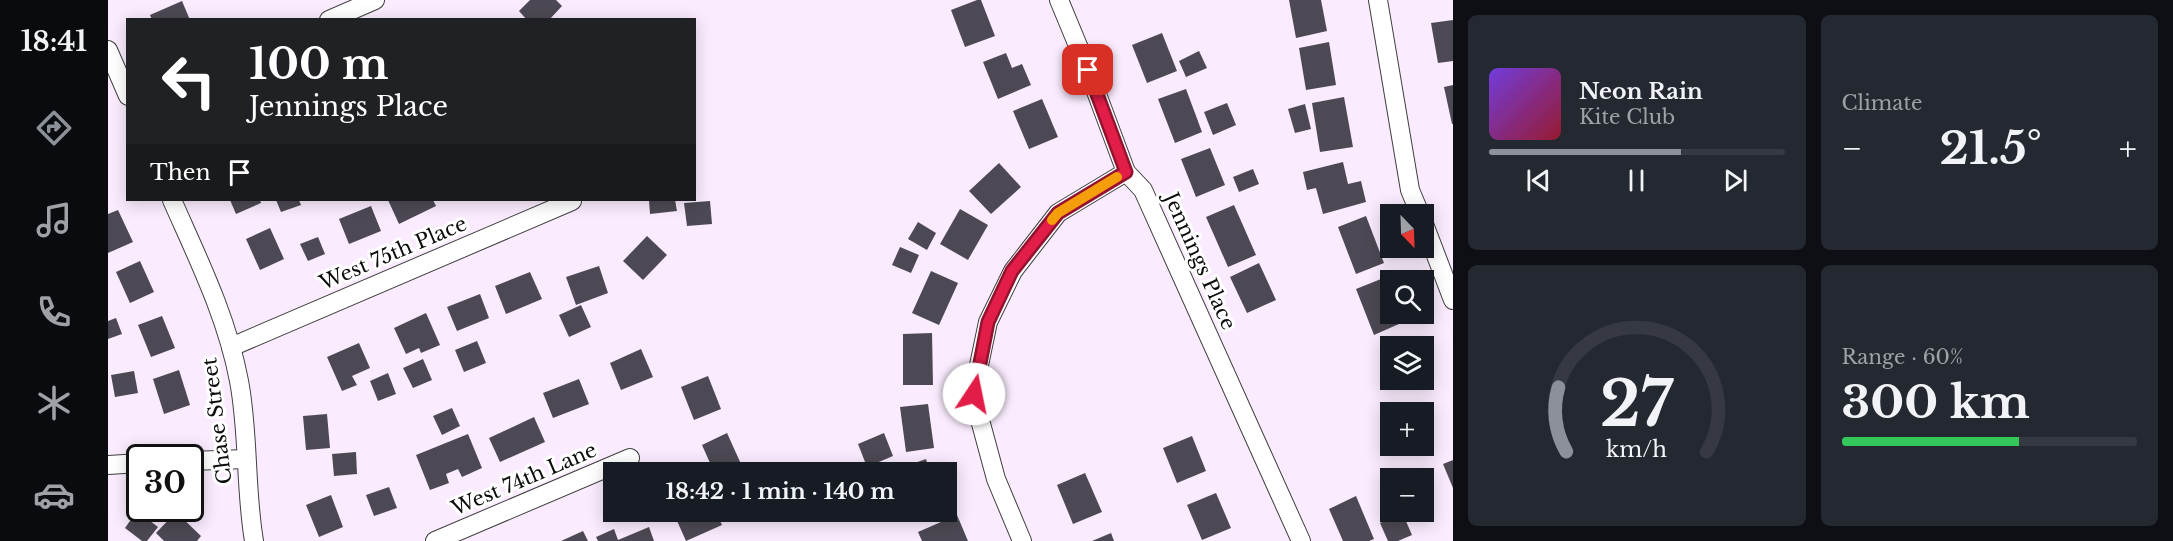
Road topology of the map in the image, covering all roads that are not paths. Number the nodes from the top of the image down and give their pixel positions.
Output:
1 (375, 0) edge
2 (1059, 0) edge
3 (1378, 0) edge
4 (334, 18) edge
5 (108, 50) edge
6 (126, 91) edge
7 (1126, 172) junction
8 (172, 201) edge
9 (572, 201) edge
10 (1416, 204) edge
11 (1434, 250) edge
12 (1453, 300) edge
13 (231, 347) junction
14 (630, 458) dead end
15 (246, 459) junction
16 (204, 460) edge
17 (126, 464) edge
18 (108, 465) edge
19 (254, 541) edge
20 (435, 541) edge
21 (1022, 541) edge
22 (1301, 541) edge

1 - 4 street
2 - 7 street, Jennings Place
3 - 10 street
5 - 6 street
7 - 21 street
7 - 22 street, Jennings Place
8 - 13 street, Chase Street
9 - 13 street, West 75th Place
11 - 12 street
13 - 15 street, Chase Street
14 - 20 street, West 74th Lane
15 - 16 street
15 - 19 street, Chase Street
17 - 18 street

